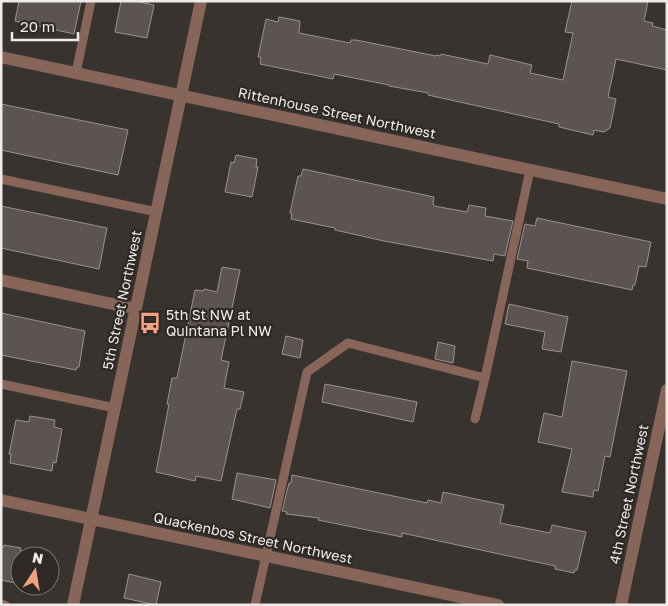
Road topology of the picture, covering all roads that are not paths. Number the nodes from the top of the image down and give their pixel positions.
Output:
1 (91, 1) edge
2 (201, 1) edge
3 (1, 57) edge
4 (76, 73) junction
5 (181, 96) junction
6 (530, 170) junction
7 (1, 179) edge
8 (667, 199) edge
9 (157, 212) junction
10 (1, 280) edge
11 (136, 308) junction
12 (485, 378) junction
13 (1, 384) edge
14 (667, 390) edge
15 (114, 408) junction
16 (475, 419) dead end
17 (1, 500) edge
18 (91, 519) junction
19 (265, 556) junction
20 (1, 604) edge
21 (6, 605) edge
22 (72, 605) edge
23 (255, 605) edge
24 (498, 605) edge
25 (621, 605) edge

1 - 4 lane
2 - 5 street, 5th Street Northwest
3 - 4 street, Rittenhouse Street Northwest
4 - 5 street, Rittenhouse Street Northwest
5 - 6 street, Rittenhouse Street Northwest
5 - 9 street, 5th Street Northwest
6 - 8 street, Rittenhouse Street Northwest
6 - 12 lane
7 - 9 lane
9 - 11 street, 5th Street Northwest
10 - 11 street
11 - 15 street, 5th Street Northwest
12 - 16 lane
12 - 19 lane
13 - 15 lane
14 - 25 street, 4th Street Northwest
15 - 18 street, 5th Street Northwest
17 - 18 street, Quackenbos Street Northwest
18 - 19 street, Quackenbos Street Northwest
18 - 22 street, 5th Street Northwest
19 - 23 lane
19 - 24 street, Quackenbos Street Northwest
20 - 21 lane

